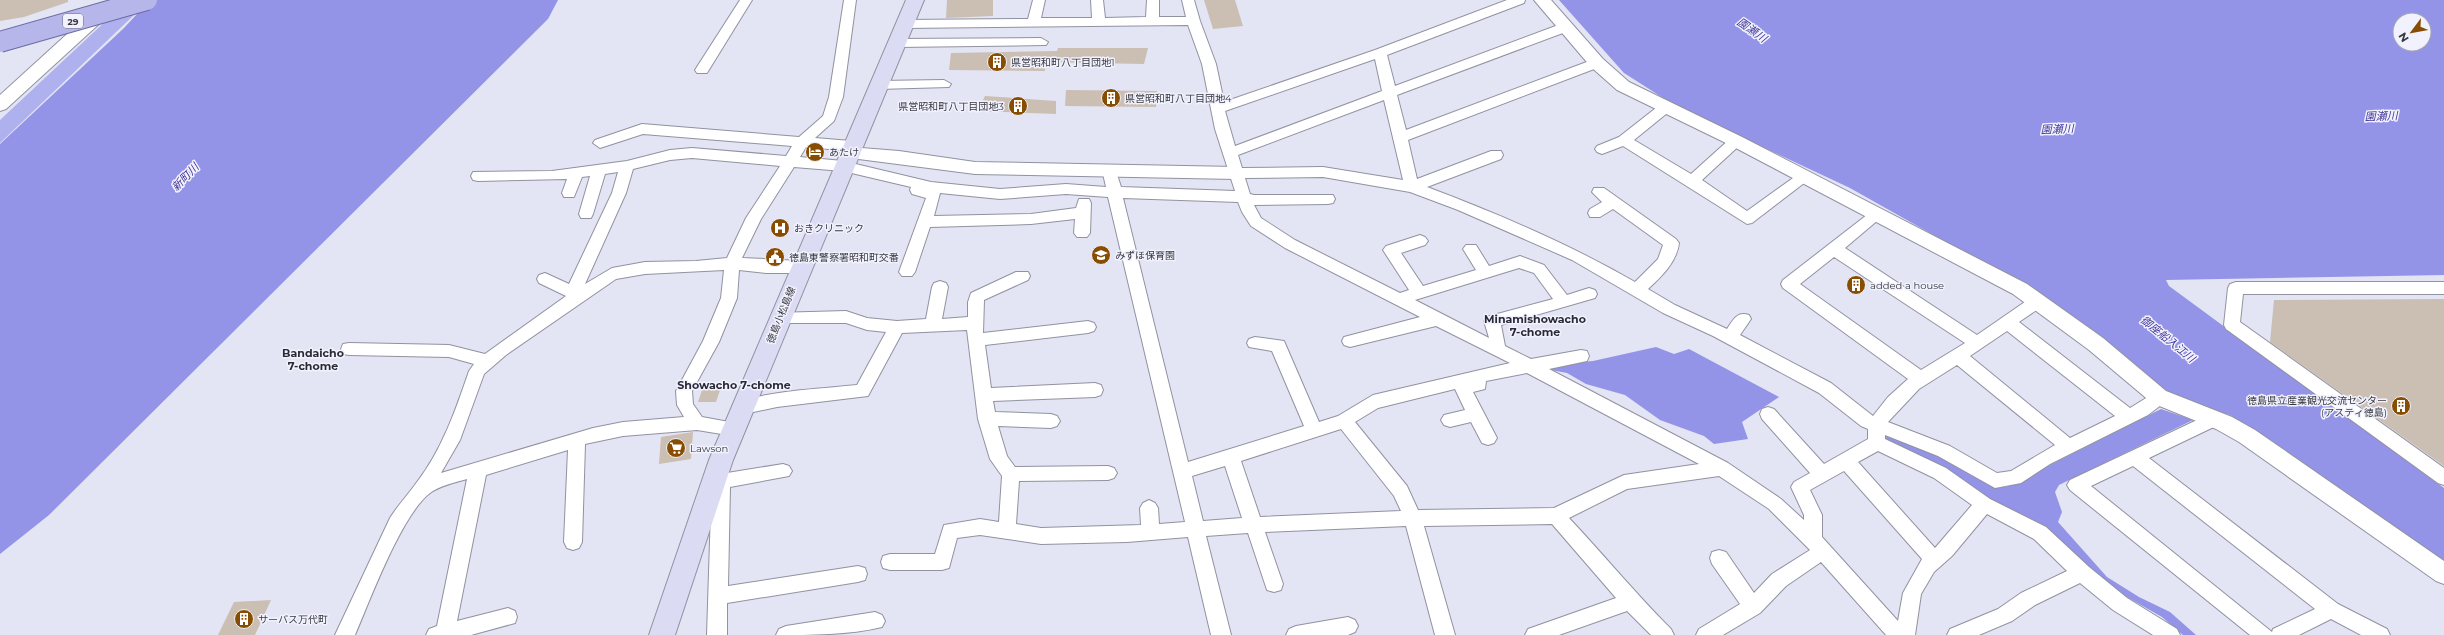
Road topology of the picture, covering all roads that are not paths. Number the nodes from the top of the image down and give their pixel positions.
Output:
1 (147, 0) edge
2 (746, 0) edge
3 (850, 0) edge
4 (915, 0) edge
5 (1039, 0) edge
6 (1097, 0) edge
7 (1153, 0) edge
8 (1188, 0) edge
9 (1519, 0) edge
10 (1542, 0) edge
11 (112, 3) edge
12 (81, 17) junction
13 (1152, 20) junction
14 (1099, 21) junction
15 (1193, 21) junction
16 (1034, 22) junction
17 (904, 24) junction
18 (1566, 27) junction
19 (0, 33) edge
20 (1041, 42) dead end
21 (0, 43) edge
22 (896, 43) junction
23 (1380, 53) junction
24 (1597, 63) junction
25 (702, 70) dead end
26 (944, 84) dead end
27 (878, 85) junction
28 (1389, 93) junction
29 (0, 105) edge
30 (1666, 107) junction
31 (1218, 109) junction
32 (703, 135) junction
33 (1402, 137) junction
34 (1624, 140) junction
35 (1736, 141) junction
36 (802, 142) junction
37 (600, 143) dead end
38 (1602, 149) dead end
39 (692, 153) junction
40 (1230, 154) junction
41 (1496, 155) dead end
42 (789, 160) junction
43 (845, 161) junction
44 (627, 166) junction
45 (600, 168) junction
46 (1109, 169) junction
47 (577, 172) junction
48 (1236, 173) junction
49 (478, 176) dead end
50 (1805, 177) junction
51 (1692, 181) junction
52 (1412, 187) junction
53 (1086, 191) junction
54 (1114, 191) junction
55 (1599, 192) dead end
56 (569, 193) dead end
57 (1244, 197) junction
58 (1328, 198) dead end
59 (1614, 202) junction
60 (1083, 213) junction
61 (1595, 213) dead end
62 (586, 214) dead end
63 (1878, 215) junction
64 (924, 222) junction
65 (1082, 233) dead end
66 (1420, 240) dead end
67 (1471, 249) dead end
68 (1834, 249) junction
69 (732, 263) junction
70 (801, 267) junction
71 (907, 272) dead end
72 (1485, 272) junction
73 (1022, 276) dead end
74 (545, 279) dead end
75 (940, 287) dead end
76 (2444, 288) edge
77 (1636, 291) junction
78 (1419, 293) junction
79 (576, 294) junction
80 (1589, 294) dead end
81 (1399, 299) junction
82 (1564, 302) junction
83 (2038, 302) junction
84 (780, 317) junction
85 (1438, 319) junction
86 (1742, 319) dead end
87 (976, 323) junction
88 (2009, 323) junction
89 (933, 325) junction
90 (897, 327) junction
91 (1088, 327) dead end
92 (1729, 338) junction
93 (976, 340) junction
94 (1350, 341) dead end
95 (1255, 343) dead end
96 (1978, 343) junction
97 (349, 349) dead end
98 (1497, 349) junction
99 (1581, 356) dead end
100 (1958, 356) junction
101 (488, 361) junction
102 (1533, 368) junction
103 (1921, 379) junction
104 (1095, 390) dead end
105 (984, 395) junction
106 (2162, 399) junction
107 (744, 407) junction
108 (1476, 414) junction
109 (1768, 414) dead end
110 (2129, 417) junction
111 (2209, 417) junction
112 (988, 420) junction
113 (1450, 420) dead end
114 (1051, 421) dead end
115 (1344, 421) junction
116 (696, 423) junction
117 (1876, 425) junction
118 (734, 429) junction
119 (1314, 430) junction
120 (1488, 438) dead end
121 (577, 439) junction
122 (1877, 443) junction
123 (2068, 446) junction
124 (2134, 457) junction
125 (1230, 458) junction
126 (1846, 461) junction
127 (1722, 468) junction
128 (478, 470) junction
129 (721, 471) junction
130 (783, 471) dead end
131 (1182, 472) junction
132 (1108, 473) dead end
133 (1011, 474) junction
134 (1822, 474) junction
135 (2444, 478) edge
136 (424, 487) junction
137 (1984, 504) junction
138 (1149, 508) dead end
139 (1556, 516) junction
140 (1413, 518) junction
141 (1254, 525) junction
142 (1195, 528) junction
143 (1008, 530) junction
144 (1150, 532) junction
145 (573, 542) dead end
146 (1818, 546) junction
147 (1719, 558) dead end
148 (1934, 560) junction
149 (890, 562) dead end
150 (2082, 573) junction
151 (858, 574) dead end
152 (2444, 574) edge
153 (1274, 584) dead end
154 (718, 596) junction
155 (1630, 601) junction
156 (1753, 607) junction
157 (2331, 610) junction
158 (508, 617) dead end
159 (875, 621) dead end
160 (1348, 626) dead end
161 (440, 634) edge
162 (345, 635) edge
163 (662, 635) edge
164 (717, 635) edge
165 (786, 635) edge
166 (1221, 635) edge
167 (1296, 635) edge
168 (1445, 635) edge
169 (1535, 635) edge
170 (1664, 635) edge
171 (1706, 635) edge
172 (1898, 635) edge
173 (1905, 635) edge
174 (1957, 635) edge
175 (2170, 635) edge
176 (2264, 635) edge
177 (2280, 635) edge
178 (2380, 635) edge

1 - 21 main road, 29, bridge
2 - 25 street
3 - 36 street
4 - 17 main road, 徳島小松島線
5 - 16 street
6 - 14 street
7 - 13 street
8 - 15 street
9 - 23 street
10 - 18 street
11 - 12 street
11 - 19 main road, 29
11 - 29 street
12 - 19 street
12 - 21 street
13 - 14 street
13 - 15 street
14 - 16 street
15 - 31 street
16 - 17 street
17 - 22 main road, 徳島小松島線
18 - 24 street
18 - 28 street
20 - 22 street
22 - 27 main road, 徳島小松島線
23 - 28 street
23 - 31 street
24 - 30 street
24 - 33 street
26 - 27 street
27 - 43 main road, 徳島小松島線
28 - 33 street
28 - 40 street
30 - 34 street
30 - 35 street
31 - 40 street
32 - 36 street
32 - 37 street
32 - 39 street
33 - 52 street
34 - 38 street
34 - 51 street
35 - 50 street
35 - 51 street
36 - 42 street
36 - 43 street
39 - 42 street
39 - 44 street
40 - 48 street
41 - 52 street
42 - 43 street
42 - 69 street
43 - 46 street
43 - 53 street
43 - 64 street
43 - 70 main road, 徳島小松島線
44 - 45 street
44 - 79 street
45 - 47 street
45 - 62 street
46 - 48 street
46 - 54 street
47 - 49 street
47 - 56 street
48 - 52 street
48 - 57 street
50 - 51 street
50 - 63 street
52 - 77 street
53 - 54 street
53 - 60 street
54 - 57 street
54 - 131 street
55 - 59 street
57 - 58 street
57 - 81 street
59 - 61 street
59 - 77 street
60 - 64 street
60 - 65 street
63 - 68 street
63 - 83 street
64 - 71 street
66 - 78 street
67 - 72 street
68 - 96 street
68 - 103 street
69 - 70 street
69 - 79 street
69 - 116 street
70 - 84 main road, 徳島小松島線
72 - 78 street
72 - 82 street
73 - 87 street
74 - 79 street
75 - 89 street
76 - 135 street
77 - 92 street
78 - 81 street
79 - 101 street
80 - 82 street
81 - 85 street
82 - 98 street
83 - 88 street
83 - 106 street
84 - 90 street
84 - 107 main road, 徳島小松島線
85 - 94 street
85 - 98 street
86 - 92 street
87 - 89 street
87 - 93 street
88 - 96 street
88 - 110 street
89 - 90 street
90 - 107 street
91 - 93 street
92 - 117 street
93 - 105 street
95 - 119 street
96 - 100 street
97 - 101 street
98 - 102 street
99 - 102 street
100 - 103 street
100 - 123 street
101 - 136 street
102 - 108 street
102 - 115 street
102 - 127 street
103 - 117 street
104 - 105 street
105 - 112 street
106 - 110 street
106 - 111 street
107 - 118 main road, 徳島小松島線
108 - 113 street
108 - 120 street
109 - 134 street
110 - 123 street
111 - 124 street
111 - 152 street
112 - 114 street
112 - 133 street
115 - 119 street
115 - 140 street
116 - 118 street
116 - 121 street
117 - 122 street
117 - 123 street
118 - 129 main road, 徳島小松島線
119 - 125 street
121 - 128 street
121 - 145 street
122 - 126 street
122 - 137 street
124 - 157 street
124 - 176 street
125 - 131 street
125 - 141 street
126 - 134 street
126 - 148 street
127 - 139 street
127 - 146 street
128 - 136 street
128 - 161 street
129 - 130 street
129 - 154 street
129 - 163 main road, 徳島小松島線
131 - 142 street
132 - 133 street
133 - 143 street
134 - 146 street
136 - 162 street
137 - 148 street
137 - 150 street
138 - 144 street
139 - 140 street
139 - 155 street
140 - 141 street
140 - 168 street
141 - 142 street
141 - 153 street
142 - 144 street
142 - 166 street
143 - 144 street
143 - 149 street
146 - 156 street
146 - 172 street
147 - 156 street
148 - 173 street
150 - 174 street
150 - 175 street
151 - 154 street
154 - 164 street
155 - 169 street
155 - 170 street
156 - 171 street
157 - 177 street
157 - 178 street
158 - 161 street
159 - 165 street
160 - 167 street

